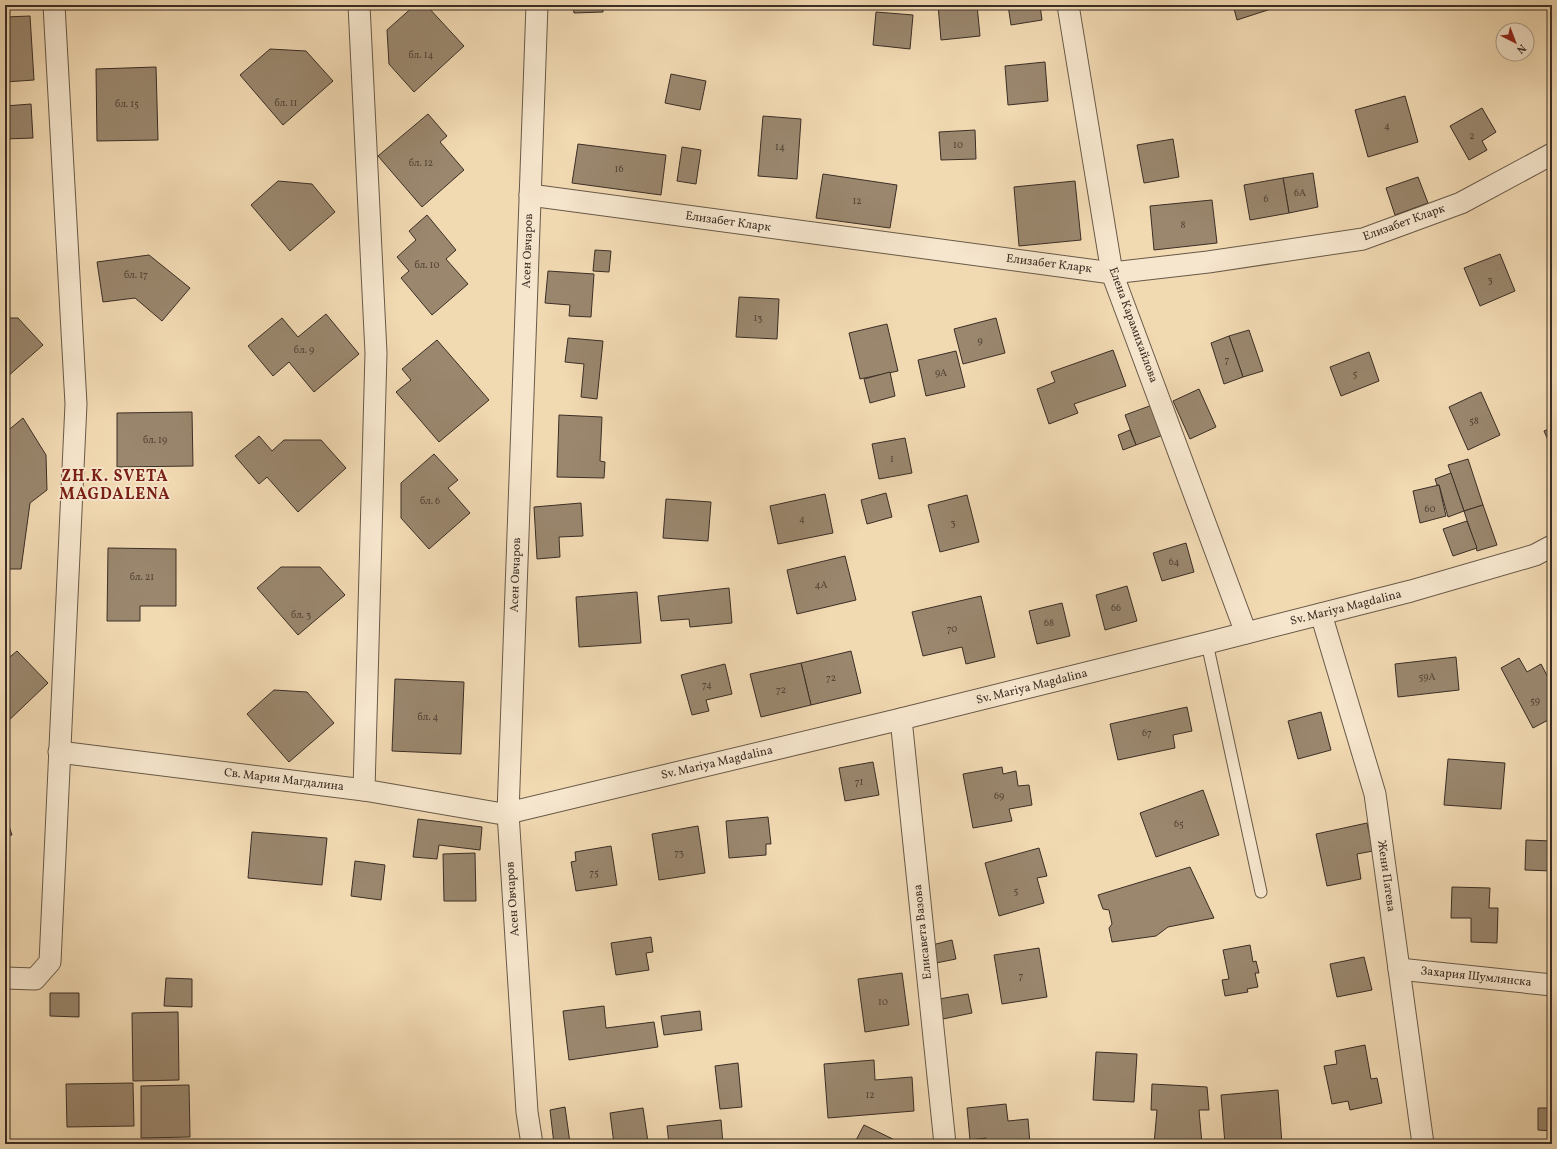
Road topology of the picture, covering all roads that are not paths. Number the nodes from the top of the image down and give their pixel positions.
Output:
1 (54, 5) edge
2 (359, 5) edge
3 (537, 5) edge
4 (1068, 5) edge
5 (1552, 154) edge
6 (530, 195) junction
7 (1112, 273) junction
8 (1552, 546) edge
9 (1321, 614) junction
10 (1246, 633) junction
11 (1207, 643) junction
12 (901, 719) junction
13 (59, 752) junction
14 (364, 790) junction
15 (508, 813) junction
16 (1261, 892) dead end
17 (1399, 969) junction
18 (5, 978) edge
19 (1552, 984) edge
20 (532, 1144) edge
21 (945, 1144) edge
22 (1423, 1144) edge

1 - 13 street
2 - 14 street
3 - 6 street, Асен Овчаров
4 - 7 street, Елена Карамихайлова
5 - 7 street, Елизабет Кларк
6 - 7 street, Елизабет Кларк
6 - 15 street, Асен Овчаров
7 - 10 street, Елена Карамихайлова
8 - 9 street, Sv. Mariya Magdalina
9 - 10 street, Sv. Mariya Magdalina
9 - 17 street, Жени Патева
10 - 11 street, Sv. Mariya Magdalina
11 - 12 street, Sv. Mariya Magdalina
11 - 16 lane
12 - 15 street, Sv. Mariya Magdalina
12 - 21 street, Елисавета Вазова
13 - 14 street, Св. Мария Магдалина
13 - 18 street
14 - 15 street, Св. Мария Магдалина
15 - 20 street, Асен Овчаров
17 - 19 street, Захария Шумлянска
17 - 22 street, Жени Патева

